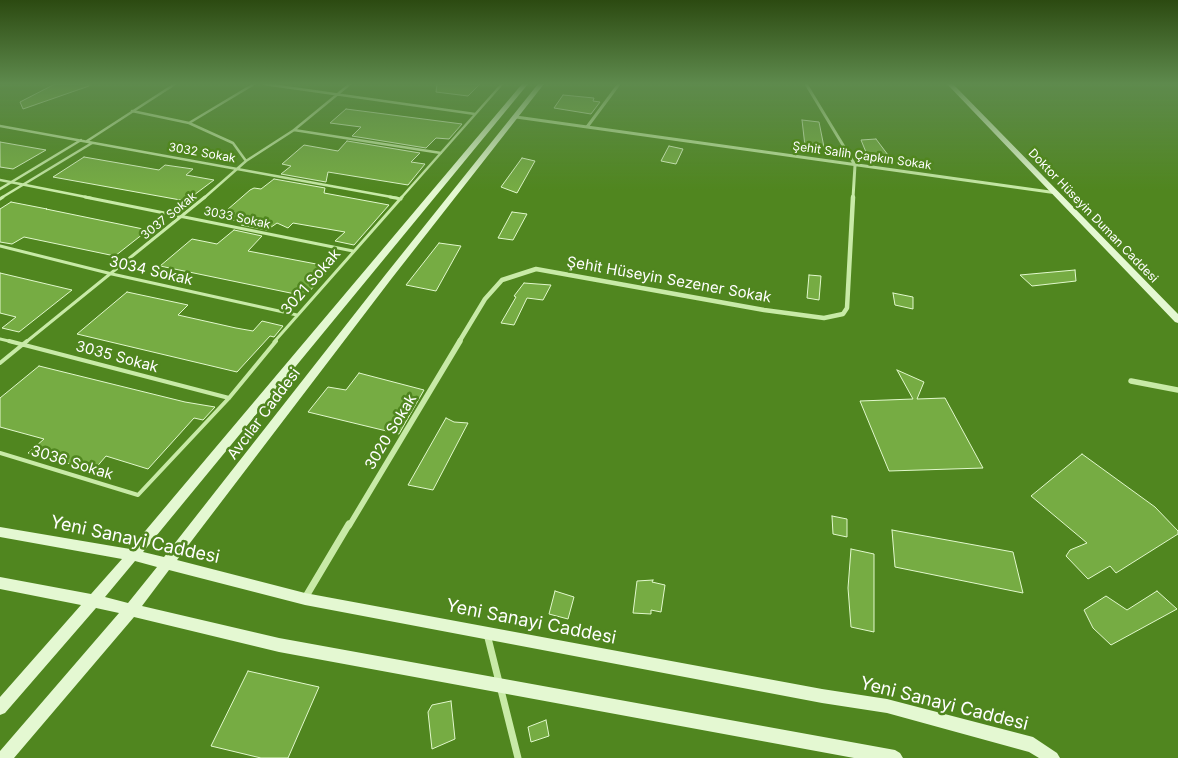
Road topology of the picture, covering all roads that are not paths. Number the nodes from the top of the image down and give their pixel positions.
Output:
1 (119, 119) edge
2 (172, 119) edge
3 (195, 119) edge
4 (307, 119) edge
5 (470, 119) edge
6 (496, 119) edge
7 (514, 119) edge
8 (533, 119) edge
9 (593, 119) edge
10 (827, 119) edge
11 (985, 119) edge
12 (189, 123) junction
13 (0, 126) edge
14 (587, 127) junction
15 (294, 130) junction
16 (81, 140) junction
17 (87, 141) junction
18 (93, 142) junction
19 (442, 153) junction
20 (246, 161) junction
21 (855, 165) junction
22 (239, 169) junction
23 (0, 180) edge
24 (11, 182) junction
25 (24, 184) junction
26 (0, 189) edge
27 (1057, 193) junction
28 (0, 199) edge
29 (401, 199) junction
30 (184, 216) junction
31 (0, 246) edge
32 (353, 251) junction
33 (112, 274) junction
34 (502, 280) joint
35 (297, 315) junction
36 (1178, 320) edge
37 (0, 339) edge
38 (24, 345) junction
39 (0, 363) edge
40 (1131, 381) dead end
41 (1178, 390) edge
42 (229, 398) junction
43 (0, 453) edge
44 (138, 495) joint
45 (0, 532) edge
46 (134, 555) junction
47 (167, 564) junction
48 (0, 583) edge
49 (305, 599) junction
50 (94, 601) junction
51 (131, 610) junction
52 (487, 633) junction
53 (500, 685) junction
54 (0, 708) edge
55 (4, 758) edge
56 (518, 758) edge
57 (895, 758) edge
58 (1052, 758) edge

1 - 17 lane
2 - 12 lane
3 - 12 lane
4 - 15 lane, 3037 Sokak
5 - 19 lane, 3021 Sokak
6 - 46 main road, Avcılar Caddesi
7 - 47 main road, Avcılar Caddesi
8 - 14 street, Şehit Salih Çapkın Sokak
9 - 14 street
10 - 21 street
11 - 27 main road, Doktor Hüseyin Duman Caddesi
12 - 20 lane
13 - 16 lane, 3032 Sokak
14 - 21 street, Şehit Salih Çapkın Sokak
15 - 19 lane
15 - 20 lane, 3037 Sokak
16 - 17 lane, 3032 Sokak
16 - 24 lane
17 - 18 lane, 3032 Sokak
18 - 22 lane, 3032 Sokak
18 - 25 lane
19 - 29 lane, 3021 Sokak
20 - 22 lane, 3037 Sokak
21 - 27 street, Şehit Salih Çapkın Sokak
21 - 34 street, Şehit Hüseyin Sezener Sokak
22 - 29 lane, 3032 Sokak
22 - 30 lane, 3037 Sokak
23 - 24 lane, 3033 Sokak
24 - 25 lane, 3033 Sokak
24 - 26 lane
25 - 28 lane
25 - 30 lane, 3033 Sokak
27 - 36 main road, Doktor Hüseyin Duman Caddesi
29 - 32 lane, 3021 Sokak
30 - 32 lane, 3033 Sokak
30 - 33 lane, 3037 Sokak
31 - 33 lane, 3034 Sokak
32 - 35 lane, 3021 Sokak
33 - 35 lane, 3034 Sokak
33 - 38 lane, 3037 Sokak
34 - 49 street, 3020 Sokak
35 - 42 lane, 3021 Sokak
37 - 38 lane, 3035 Sokak
38 - 39 lane, 3037 Sokak
38 - 42 lane, 3035 Sokak
40 - 41 street
42 - 44 lane, 3021 Sokak
43 - 44 lane, 3036 Sokak
45 - 46 main road, Yeni Sanayi Caddesi
46 - 47 main road, Yeni Sanayi Caddesi
46 - 50 main road, Avcılar Caddesi
47 - 49 main road, Yeni Sanayi Caddesi
47 - 51 main road, Avcılar Caddesi
48 - 50 main road
49 - 52 main road, Yeni Sanayi Caddesi
50 - 51 main road
50 - 54 main road, Avcılar Caddesi
51 - 53 main road
51 - 55 main road, Avcılar Caddesi
52 - 53 street
52 - 58 main road, Yeni Sanayi Caddesi
53 - 56 street
53 - 57 main road

